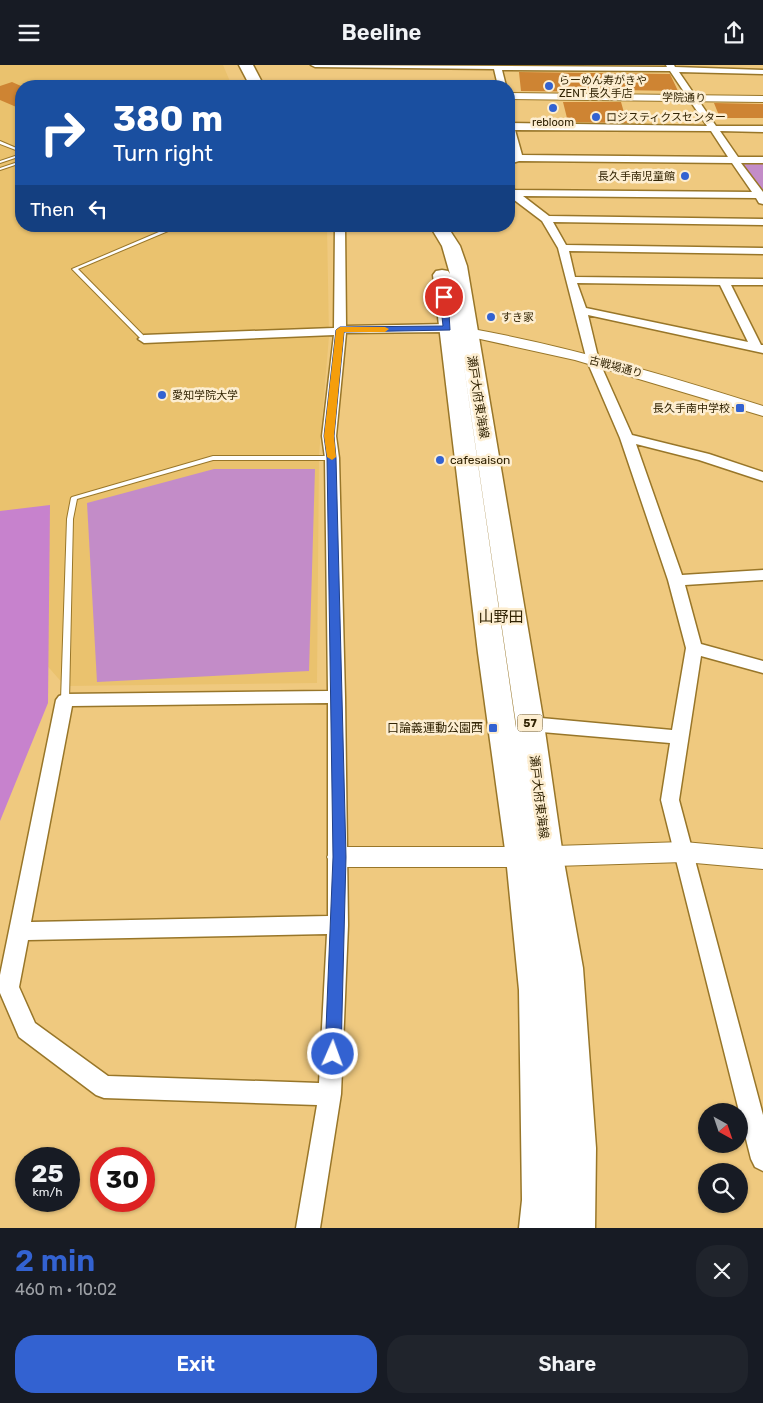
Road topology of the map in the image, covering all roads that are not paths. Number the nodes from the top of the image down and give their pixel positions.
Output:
1 (246, 65) edge
2 (730, 65) edge
3 (316, 66) edge
4 (497, 67) edge
5 (671, 67) edge
6 (737, 71) junction
7 (763, 72) edge
8 (254, 80) edge
9 (500, 80) edge
10 (515, 96) edge
11 (695, 99) junction
12 (763, 99) edge
13 (515, 127) edge
14 (715, 129) junction
15 (763, 129) edge
16 (0, 141) edge
17 (15, 150) edge
18 (15, 156) edge
19 (515, 159) edge
20 (736, 160) junction
21 (763, 160) edge
22 (0, 162) edge
23 (15, 163) edge
24 (0, 169) edge
25 (515, 192) edge
26 (515, 196) edge
27 (762, 197) edge
28 (546, 219) junction
29 (763, 222) edge
30 (164, 232) edge
31 (340, 232) edge
32 (427, 232) edge
33 (442, 232) edge
34 (563, 248) junction
35 (763, 251) edge
36 (570, 280) junction
37 (724, 282) junction
38 (763, 282) edge
39 (581, 310) junction
40 (340, 330) junction
41 (457, 330) junction
42 (144, 339) joint
43 (759, 348) edge
44 (593, 361) junction
45 (763, 411) edge
46 (627, 438) junction
47 (332, 458) junction
48 (763, 477) edge
49 (763, 575) edge
50 (676, 580) junction
51 (694, 648) junction
52 (763, 667) edge
53 (337, 697) junction
54 (65, 699) junction
55 (530, 724) junction
56 (679, 737) junction
57 (684, 852) junction
58 (535, 856) junction
59 (339, 857) junction
60 (763, 859) edge
61 (338, 925) junction
62 (19, 931) junction
63 (330, 1094) junction
64 (763, 1159) edge
65 (308, 1228) edge
66 (539, 1228) edge
67 (575, 1228) edge

1 - 8 main road
2 - 6 street
3 - 4 street
4 - 5 street
4 - 9 street
5 - 6 street
5 - 11 street
6 - 7 street
10 - 11 street, 学院通り
11 - 12 street, 学院通り
11 - 14 street
13 - 14 street
14 - 15 street
14 - 20 street
16 - 17 lane
18 - 22 lane
19 - 20 street
20 - 21 street
20 - 27 street
23 - 24 lane
25 - 27 street
26 - 28 street
28 - 29 street
28 - 34 street
30 - 42 lane
31 - 40 street
32 - 41 main road, 瀬戸大府東海線 / 57
33 - 41 main road, 瀬戸大府東海線 / 57
34 - 35 street
34 - 36 street
36 - 37 street
36 - 39 street
37 - 38 street
37 - 43 street
39 - 43 street
39 - 44 street
40 - 41 street
40 - 42 street
40 - 47 street
41 - 44 street, 古戦場通り
41 - 55 main road, 瀬戸大府東海線 / 57
41 - 58 main road, 瀬戸大府東海線 / 57
44 - 45 street, 古戦場通り
44 - 46 street
46 - 48 street
46 - 50 street
47 - 53 street
47 - 54 lane
49 - 50 street
50 - 51 street
51 - 52 street
51 - 56 street
53 - 54 street
53 - 59 street
54 - 62 street
55 - 56 street
55 - 58 main road, 瀬戸大府東海線 / 57
56 - 57 street
57 - 58 street
57 - 60 street
57 - 64 street
58 - 59 street
58 - 66 main road, 瀬戸大府東海線 / 57
58 - 67 main road, 瀬戸大府東海線 / 57
59 - 61 street
61 - 62 street
61 - 63 street
62 - 63 street
63 - 65 street

